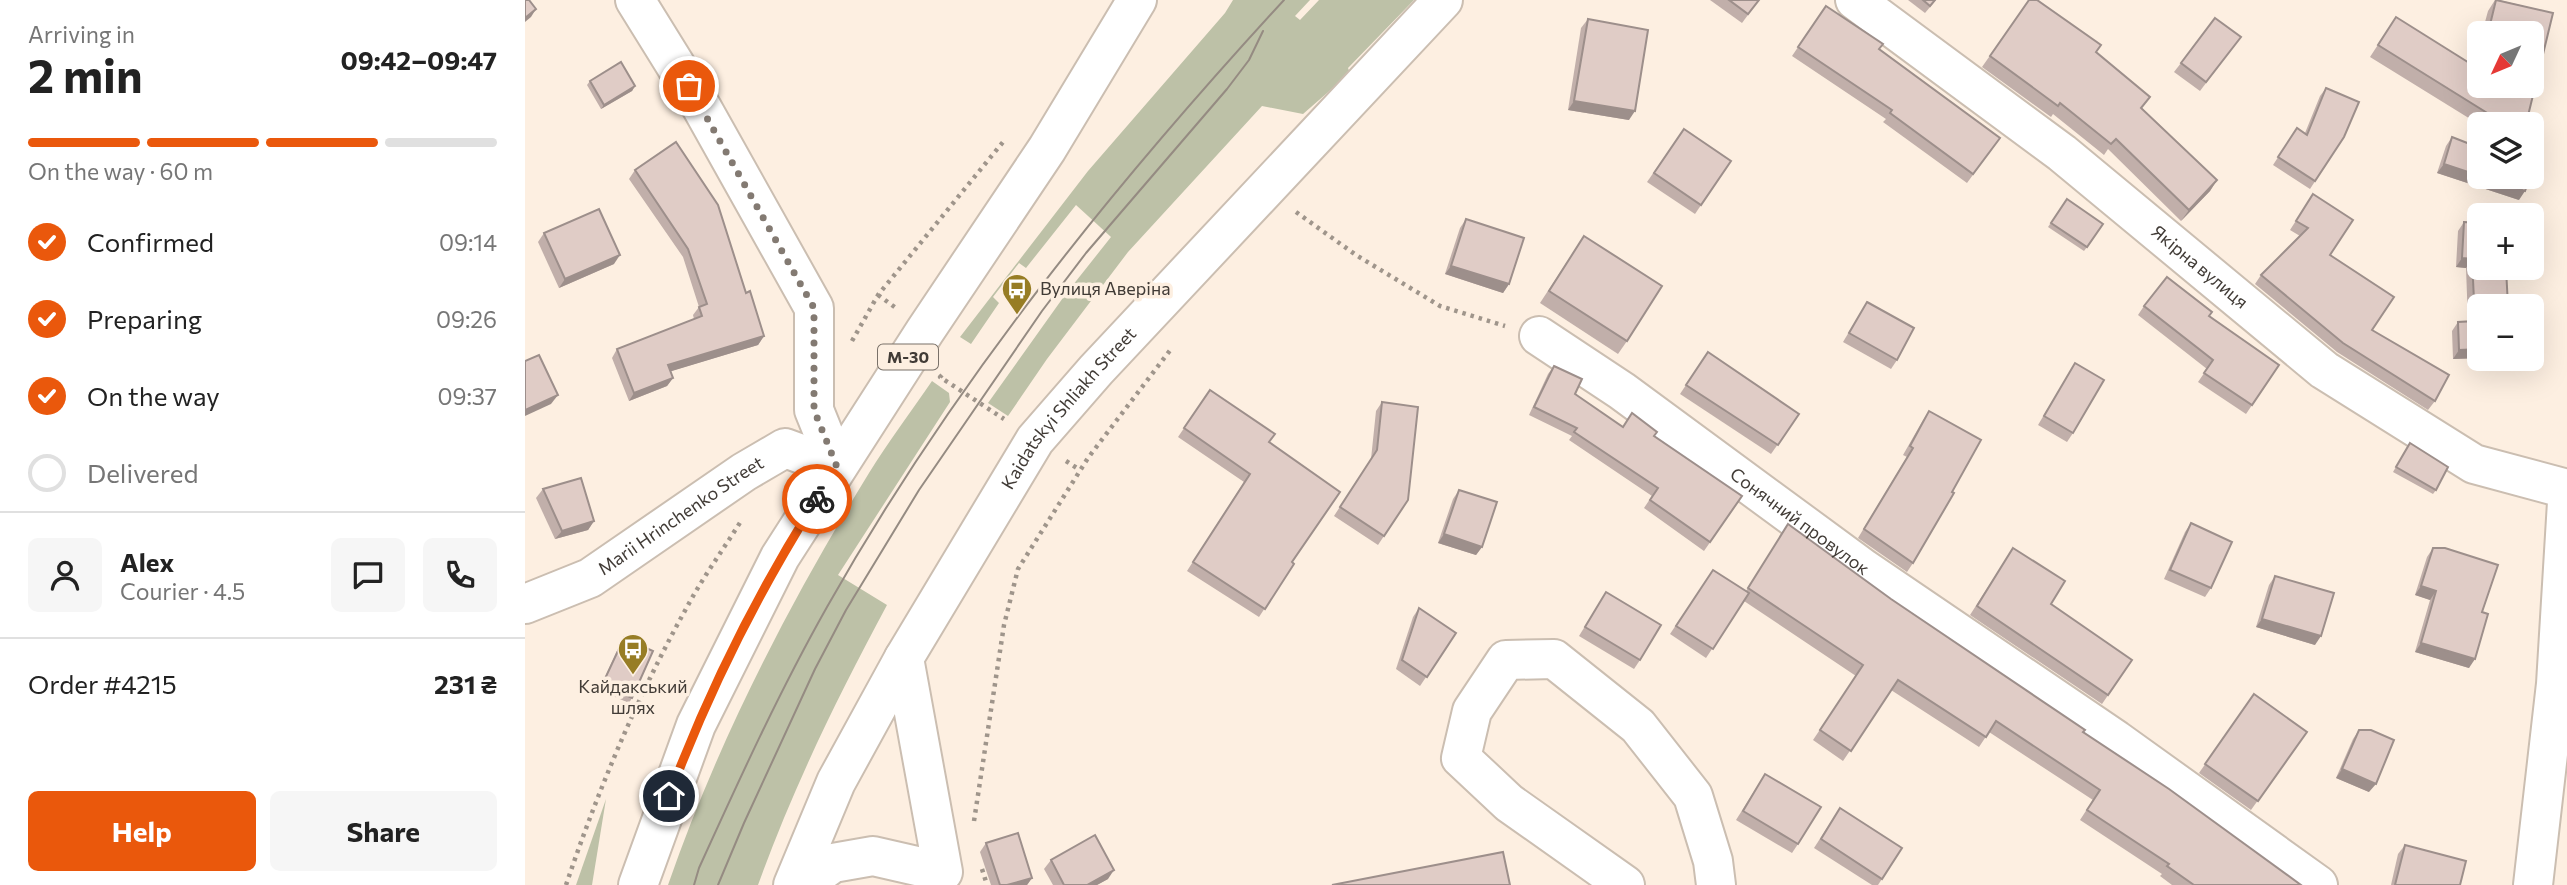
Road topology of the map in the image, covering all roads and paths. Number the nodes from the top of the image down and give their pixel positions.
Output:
1 (635, 0) edge
2 (1137, 0) edge
3 (1443, 0) edge
4 (1855, 0) edge
5 (1266, 190) junction
6 (878, 295) dead end
7 (925, 331) junction
8 (1539, 336) joint
9 (1179, 338) dead end
10 (1035, 440) junction
11 (837, 467) junction
12 (1080, 470) junction
13 (2567, 489) edge
14 (2567, 502) edge
15 (525, 604) edge
16 (904, 658) junction
17 (2562, 693) edge
18 (973, 824) dead end
19 (979, 861) dead end
20 (944, 879) edge
21 (638, 885) edge
22 (793, 885) edge
23 (802, 885) edge
24 (988, 885) edge
25 (1625, 885) edge
26 (1716, 885) edge
27 (2318, 885) edge
28 (2533, 885) edge

1 - 11 main road
2 - 7 main road, М-30
3 - 5 main road, Kaidatskyi Shliakh Street
4 - 13 main road, Якірна вулиця
5 - 8 path
5 - 10 main road, Kaidatskyi Shliakh Street
6 - 7 path
7 - 10 path
7 - 11 main road, М-30
8 - 27 main road, Сонячний провулок
9 - 12 path
10 - 12 path
10 - 16 main road, Kaidatskyi Shliakh Street
11 - 15 main road, Marii Hrinchenko Street
11 - 21 main road, М-30
12 - 18 path
14 - 17 main road
16 - 20 main road
16 - 22 main road, Kaidatskyi Shliakh Street
17 - 28 main road
19 - 24 path
20 - 23 main road
25 - 26 main road

